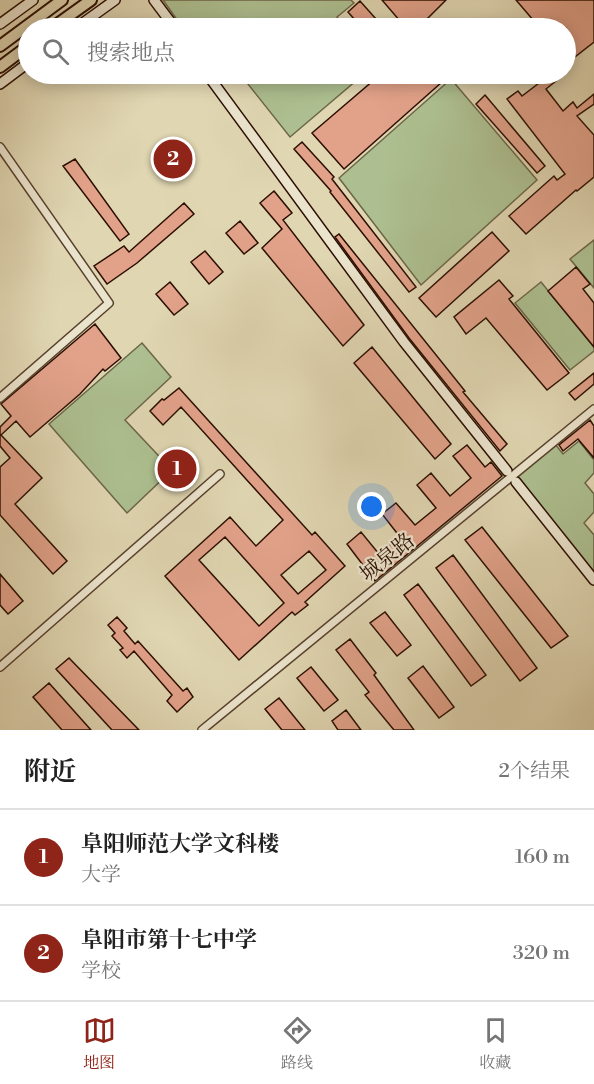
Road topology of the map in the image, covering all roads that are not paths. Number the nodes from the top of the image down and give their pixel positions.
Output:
1 (33, 0) edge
2 (62, 0) edge
3 (91, 0) edge
4 (115, 0) edge
5 (154, 0) edge
6 (38, 18) edge
7 (66, 18) edge
8 (90, 18) edge
9 (168, 18) edge
10 (0, 24) edge
11 (18, 33) edge
12 (0, 46) edge
13 (18, 54) edge
14 (0, 67) edge
15 (18, 70) edge
16 (0, 84) edge
17 (214, 84) edge
18 (0, 147) edge
19 (0, 398) edge
20 (594, 409) edge
21 (507, 471) dead end
22 (220, 474) dead end
23 (516, 482) dead end
24 (594, 580) edge
25 (0, 667) edge
26 (201, 730) edge

1 - 10 main road
2 - 6 main road
3 - 7 main road
4 - 8 main road
5 - 9 main road
11 - 12 main road
13 - 14 main road
15 - 16 main road
17 - 21 main road
18 - 19 street
20 - 26 street, 城泉路
22 - 25 street
23 - 24 main road

